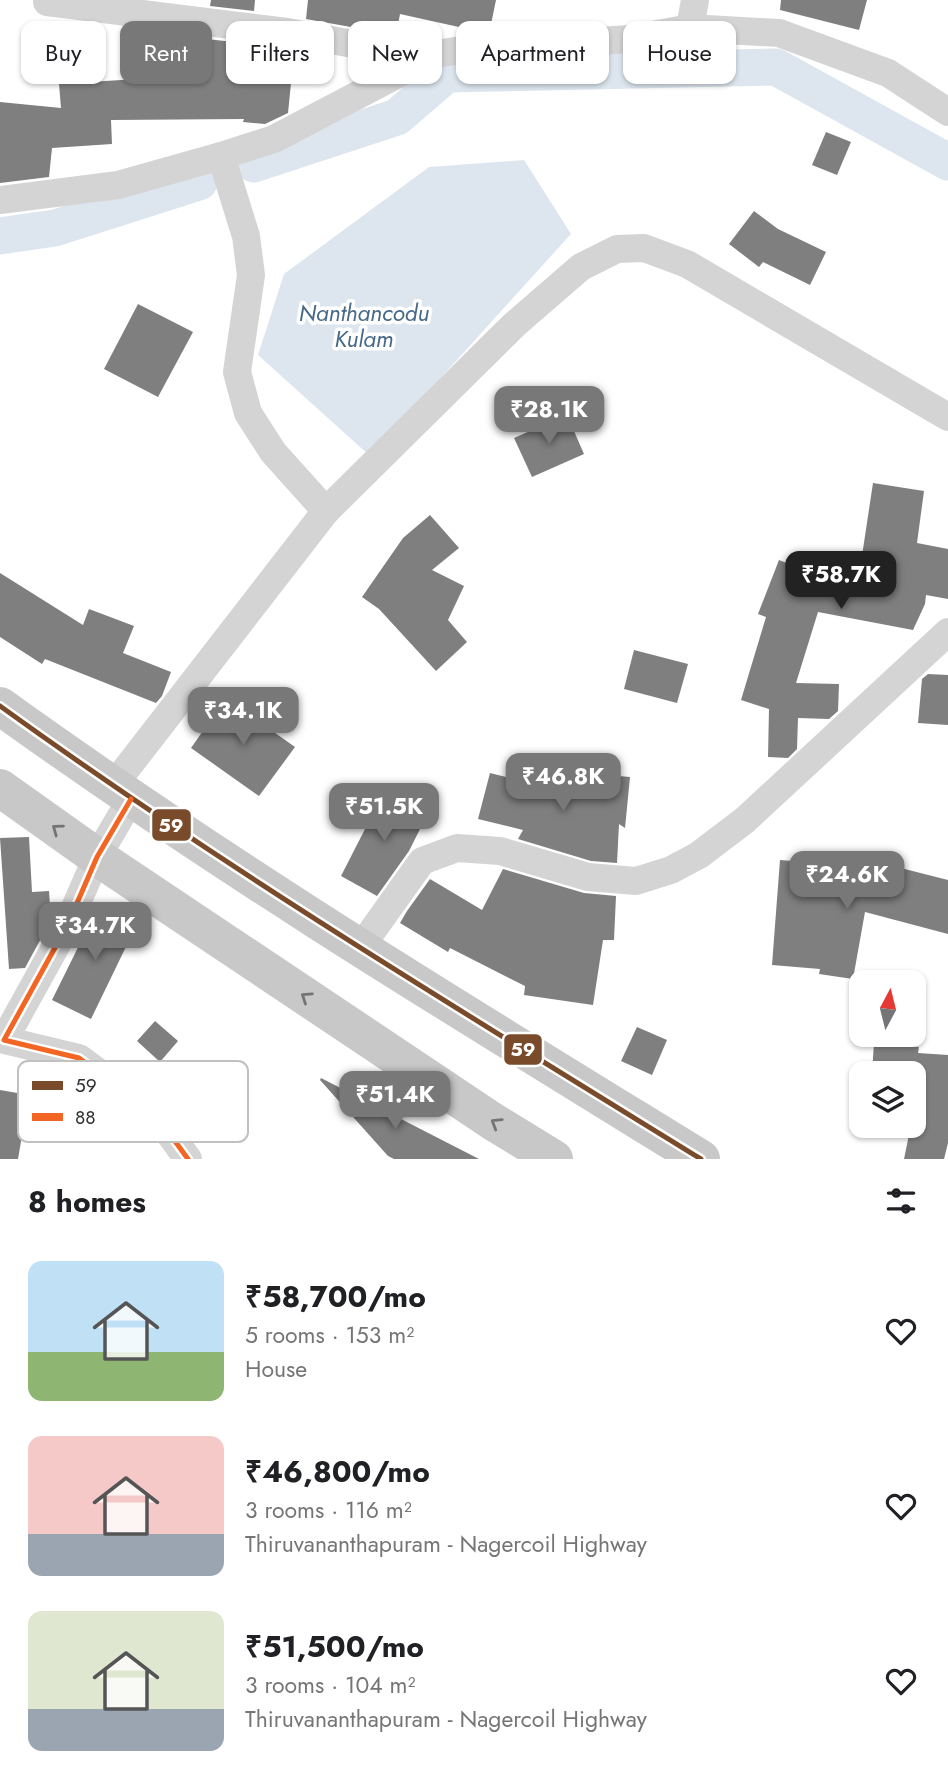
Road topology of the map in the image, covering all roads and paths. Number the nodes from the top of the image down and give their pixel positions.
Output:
1 (695, 0) edge
2 (47, 2) dead end
3 (691, 21) edge
4 (736, 31) edge
5 (623, 39) edge
6 (348, 43) edge
7 (442, 53) edge
8 (379, 84) edge
9 (948, 113) edge
10 (221, 156) junction
11 (0, 200) edge
12 (948, 417) edge
13 (326, 511) junction
14 (948, 632) edge
15 (0, 706) edge
16 (0, 788) edge
17 (122, 792) junction
18 (97, 857) junction
19 (360, 948) junction
20 (2, 1040) edge
21 (83, 1061) edge
22 (176, 1142) edge
23 (188, 1159) edge
24 (554, 1159) edge
25 (701, 1159) edge

1 - 3 street
2 - 6 street
4 - 9 street
5 - 7 street
8 - 10 street
10 - 11 street
10 - 13 street
12 - 13 street
13 - 17 street
14 - 19 street
15 - 17 main road
18 -> 16 main road
17 - 18 street
17 - 19 main road
18 - 20 street
24 -> 18 main road
19 - 25 main road
20 - 21 street
22 - 23 street

